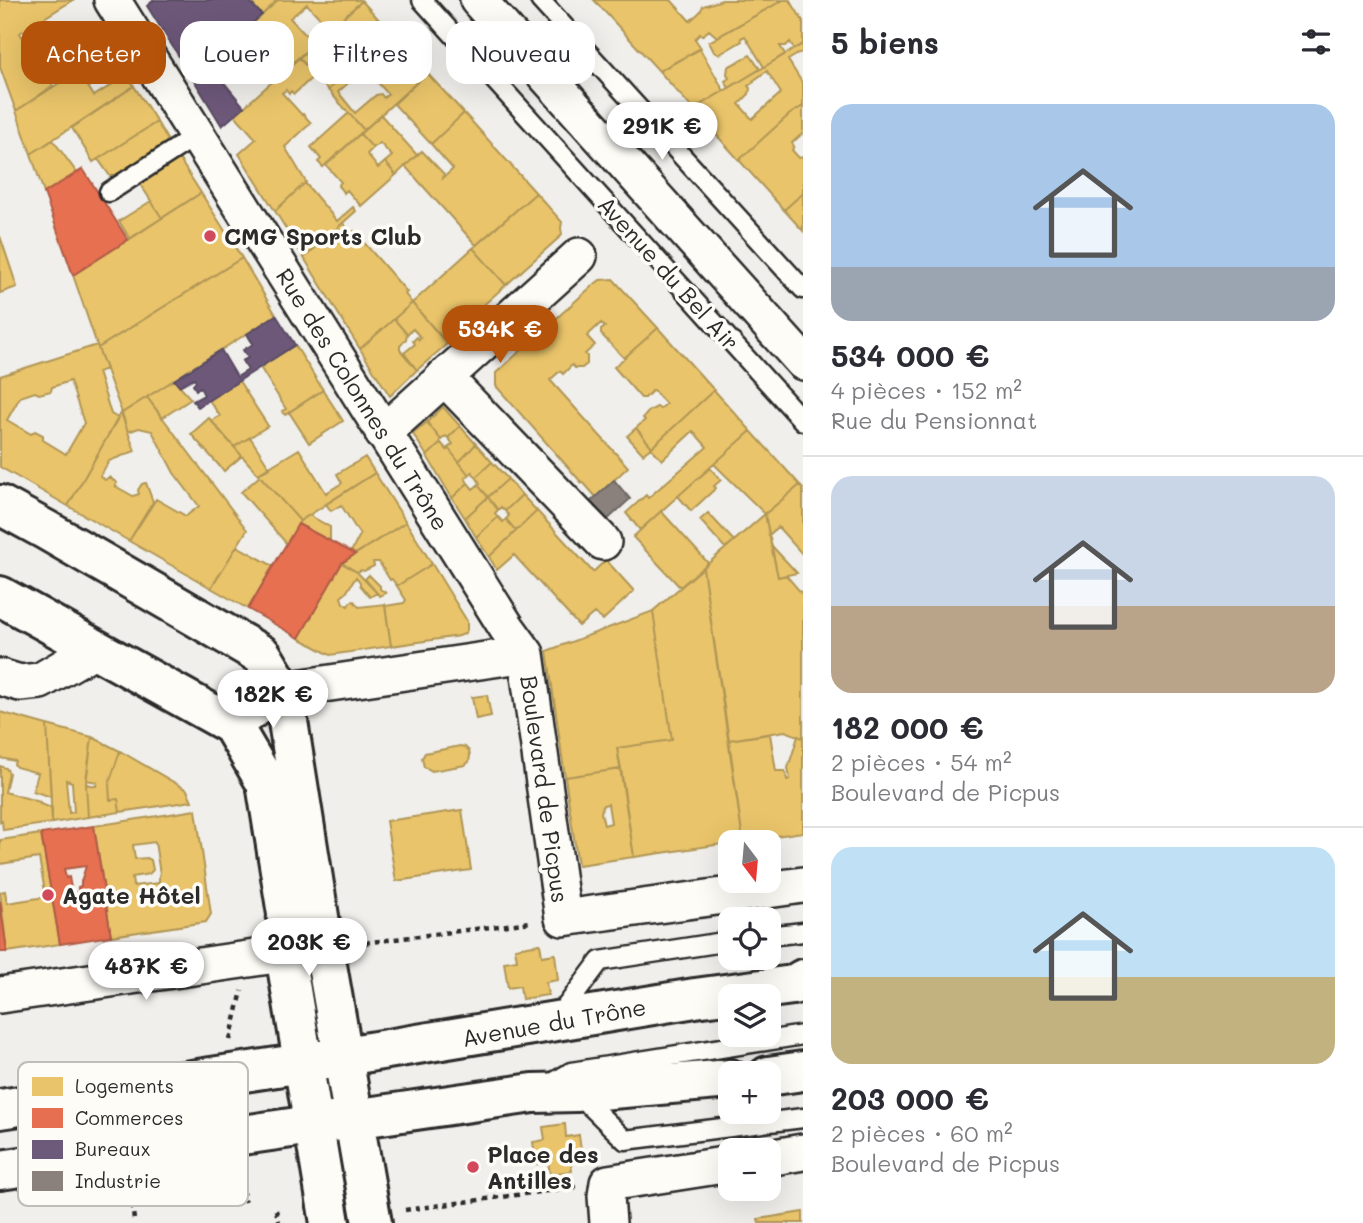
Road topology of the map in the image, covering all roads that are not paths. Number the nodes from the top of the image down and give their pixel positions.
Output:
1 (112, 0) edge
2 (422, 0) edge
3 (478, 0) edge
4 (540, 0) edge
5 (197, 135) junction
6 (109, 192) dead end
7 (579, 256) dead end
8 (803, 289) edge
9 (803, 362) edge
10 (444, 377) junction
11 (803, 421) edge
12 (383, 433) junction
13 (0, 505) edge
14 (603, 542) dead end
15 (0, 596) edge
16 (95, 649) junction
17 (526, 654) junction
18 (0, 677) edge
19 (283, 690) junction
20 (232, 725) junction
21 (803, 885) edge
22 (803, 932) edge
23 (781, 935) edge
24 (718, 944) edge
25 (339, 946) junction
26 (285, 954) junction
27 (803, 979) edge
28 (0, 995) edge
29 (554, 1022) junction
30 (803, 1035) edge
31 (303, 1063) junction
32 (248, 1071) edge
33 (803, 1071) edge
34 (781, 1074) edge
35 (718, 1080) edge
36 (349, 1088) junction
37 (576, 1092) junction
38 (533, 1093) junction
39 (18, 1106) edge
40 (0, 1109) edge
41 (803, 1118) edge
42 (313, 1125) junction
43 (248, 1134) edge
44 (803, 1152) edge
45 (781, 1156) edge
46 (718, 1166) edge
47 (18, 1167) edge
48 (0, 1170) edge
49 (379, 1220) edge
50 (330, 1223) edge
51 (608, 1223) edge

1 - 5 street, Rue des Colonnes du Trône
2 - 11 lane, Avenue du Bel Air
3 - 9 street, Avenue du Bel Air
4 - 8 lane
5 - 6 lane
5 - 12 street, Rue des Colonnes du Trône
7 - 10 street
10 - 12 street
10 - 14 street
12 - 17 street, Rue des Colonnes du Trône
13 - 19 main road
15 - 16 main road
16 - 18 street
16 - 20 main road
17 - 19 street, Boulevard de Picpus
17 - 21 street, Boulevard de Picpus
19 - 20 street, Boulevard de Picpus
19 - 25 main road
20 - 26 main road
22 - 23 lane
24 - 29 lane
25 - 26 street
25 - 36 main road
26 - 28 street
26 - 31 main road
27 - 29 main road, Avenue du Trône
29 - 36 main road, Avenue du Trône
30 - 38 lane
31 - 32 main road, Avenue du Trône
31 - 36 main road, Avenue du Trône
31 - 42 main road
33 - 34 main road
35 - 37 main road, Avenue du Trône
36 - 38 main road, Avenue du Trône
36 - 42 main road, Avenue du Trône
36 - 49 main road
37 - 38 main road, Avenue du Trône
37 - 41 lane
39 - 40 main road, Avenue du Trône
42 - 43 main road, Avenue du Trône
42 - 50 main road
44 - 45 street
46 - 51 street
47 - 48 main road, Avenue du Trône

